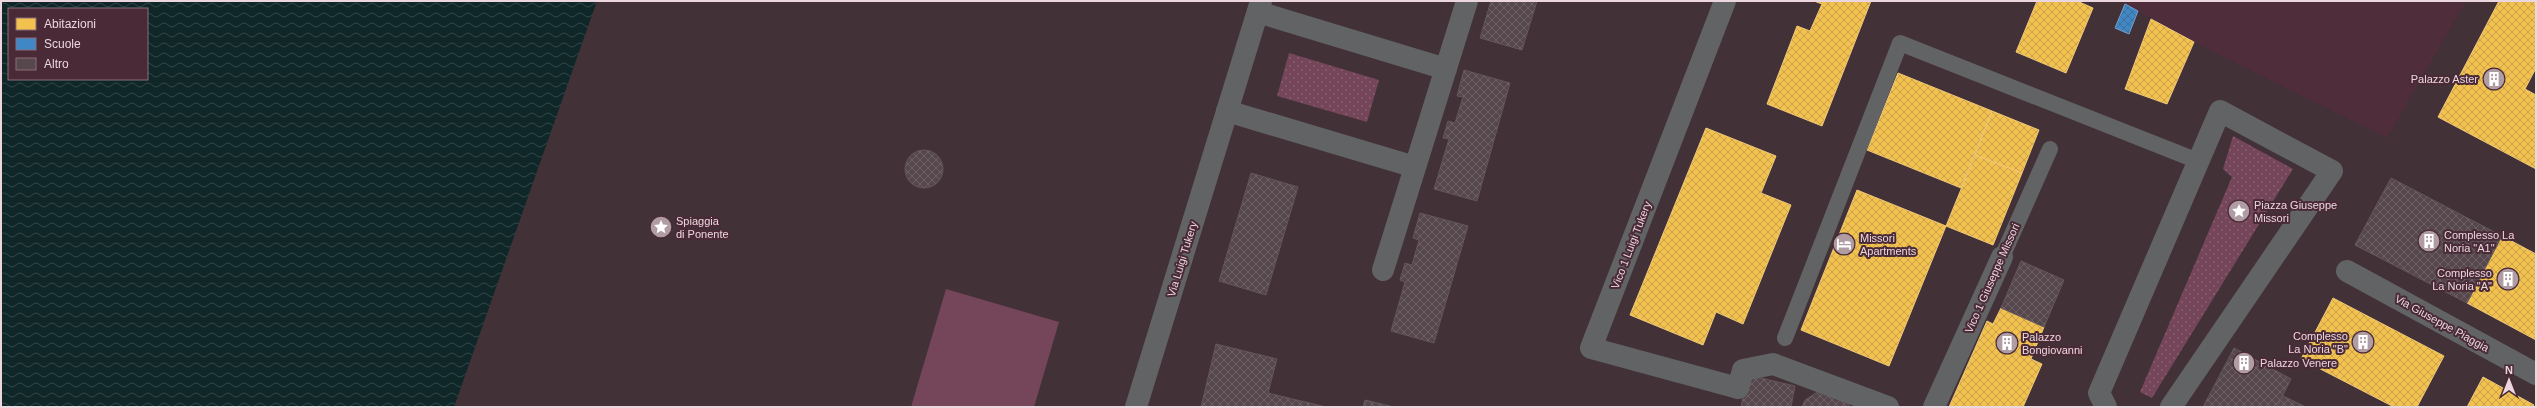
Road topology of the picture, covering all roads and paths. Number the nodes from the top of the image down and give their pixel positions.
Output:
1 (1467, 1) edge
2 (1725, 1) edge
3 (1260, 6) edge
4 (1446, 69) junction
5 (1227, 111) junction
6 (2050, 149) dead end
7 (2198, 161) junction
8 (1415, 167) junction
9 (2002, 257) joint
10 (1383, 270) dead end
11 (2347, 271) dead end
12 (1785, 338) dead end
13 (2536, 374) edge
14 (1136, 407) edge
15 (1888, 407) edge
16 (1934, 407) edge
17 (2106, 407) edge
18 (2171, 407) edge

1 - 4 street
2 - 15 street, Vico 1 Luigi Tukery
3 - 4 street, Via Luigi Tukery
3 - 5 street, Via Luigi Tukery
4 - 8 street
5 - 8 street
5 - 14 street, Via Luigi Tukery
6 - 9 lane, Vico 1 Giuseppe Missori
7 - 12 lane
7 - 17 street
7 - 18 street
8 - 10 street
9 - 16 street, Vico 1 Giuseppe Missori
11 - 13 street, Via Giuseppe Piaggia

